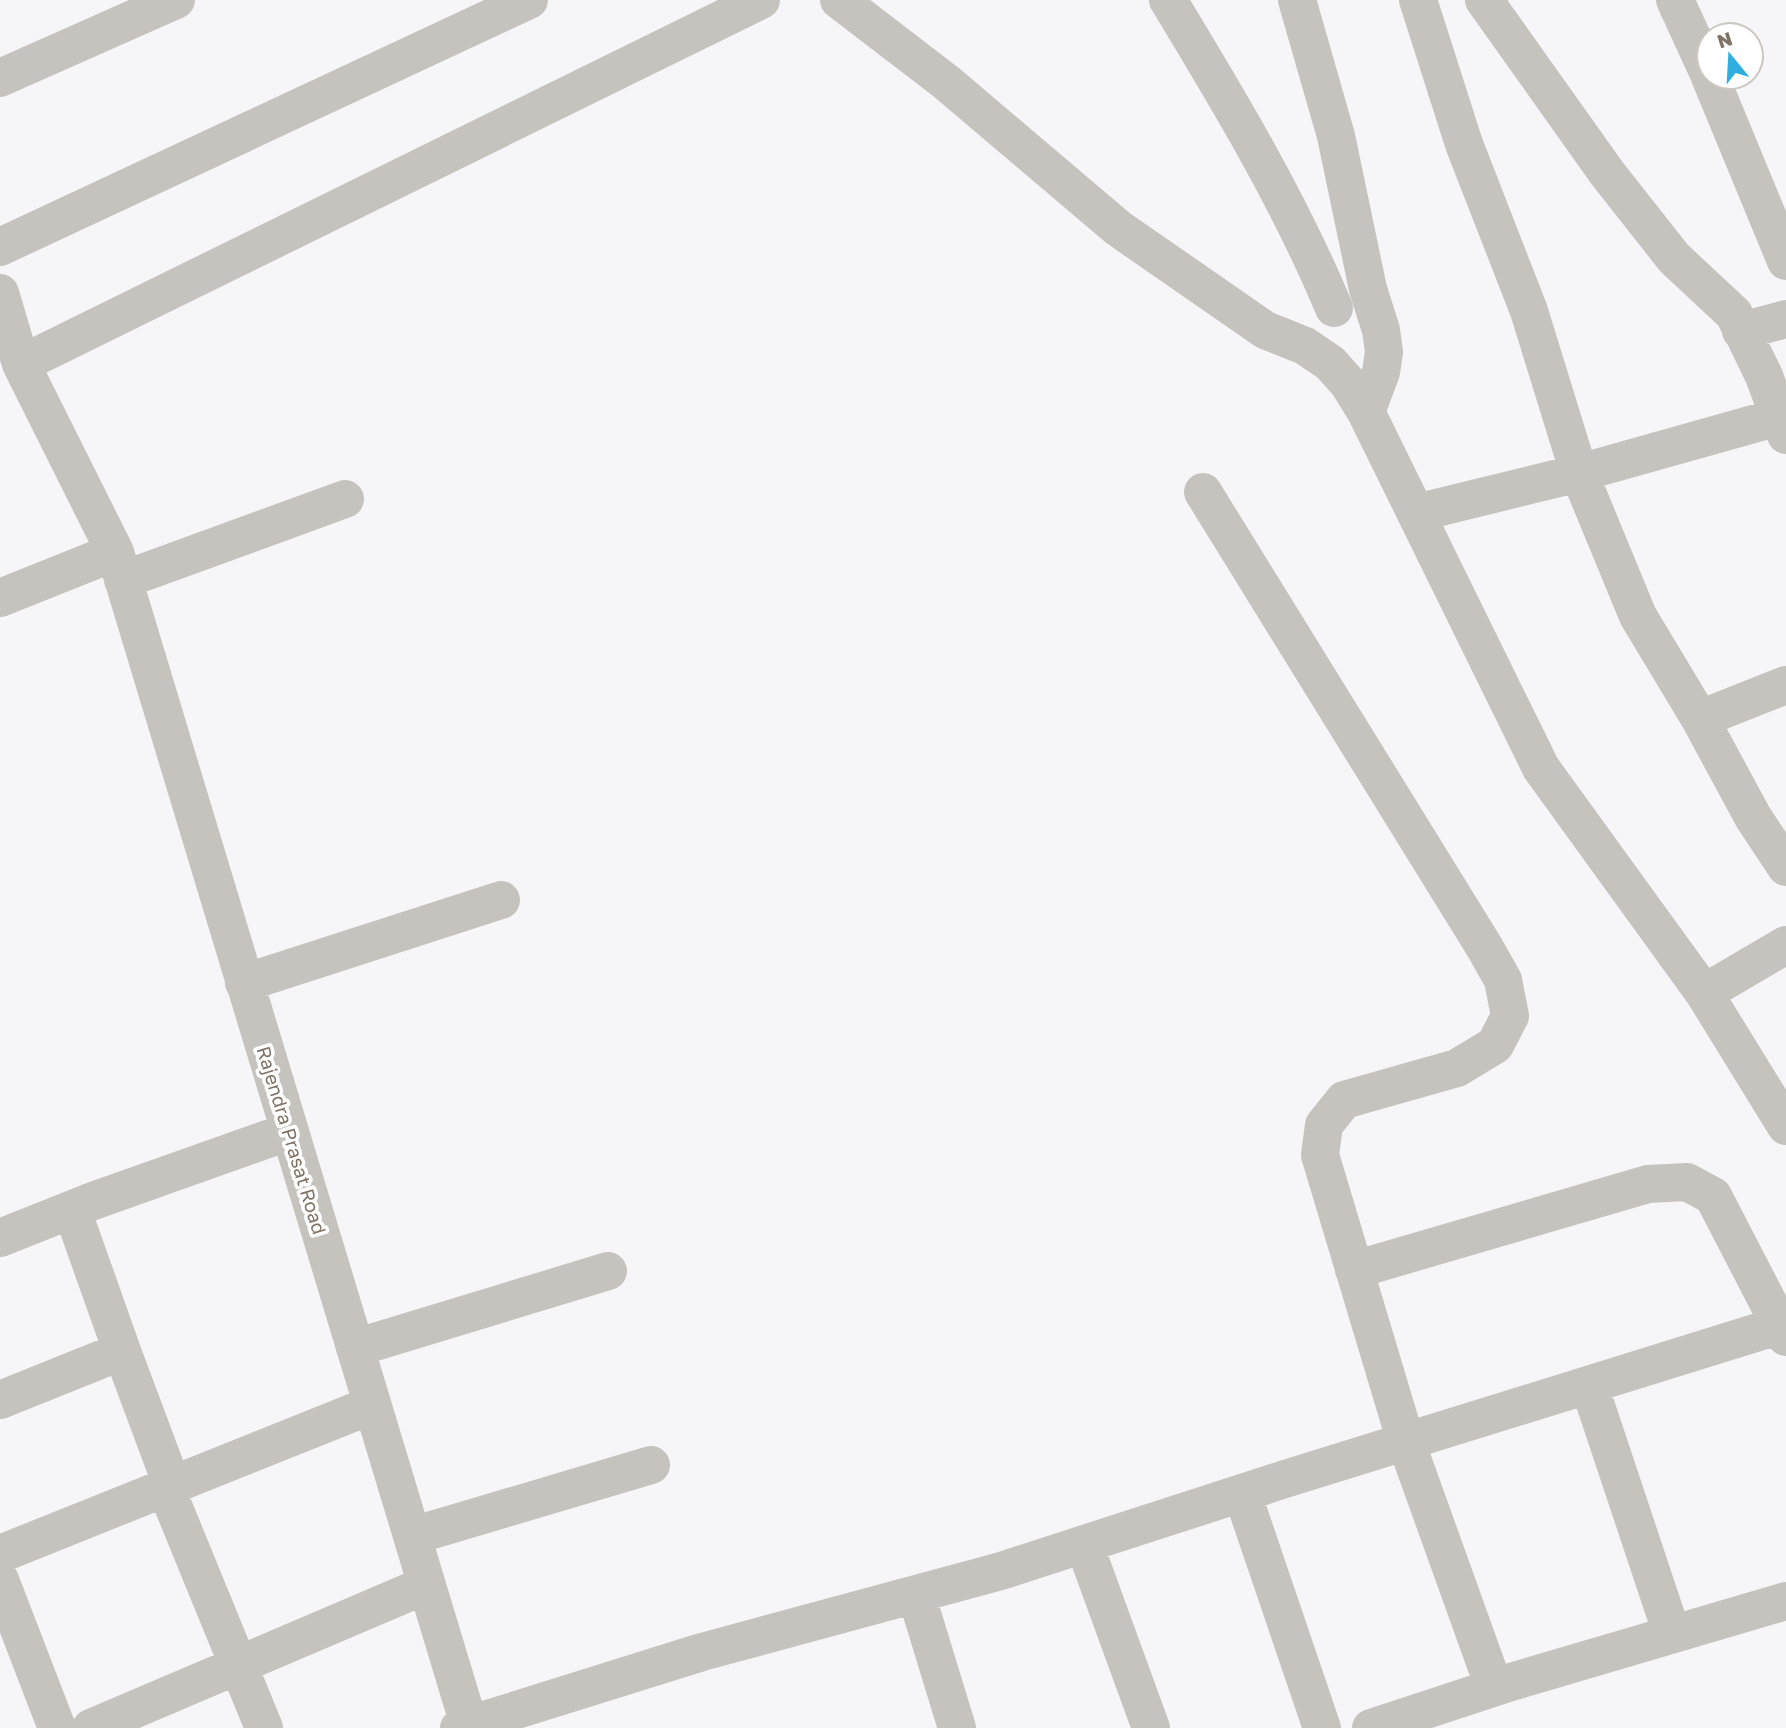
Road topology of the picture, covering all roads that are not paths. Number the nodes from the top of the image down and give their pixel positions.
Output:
1 (176, 0) edge
2 (529, 0) edge
3 (761, 0) edge
4 (839, 0) edge
5 (1168, 0) edge
6 (1297, 0) edge
7 (1418, 0) edge
8 (1485, 0) edge
9 (1675, 0) edge
10 (1695, 43) edge
11 (0, 78) edge
12 (1716, 91) edge
13 (0, 247) edge
14 (1786, 261) edge
15 (0, 293) edge
16 (1374, 306) junction
17 (1334, 308) junction
18 (1786, 319) edge
19 (1741, 331) junction
20 (1305, 346) junction
21 (21, 364) junction
22 (1366, 412) junction
23 (1782, 426) edge
24 (1578, 473) junction
25 (1203, 492) dead end
26 (345, 499) dead end
27 (1416, 513) junction
28 (119, 566) junction
29 (0, 598) edge
30 (1786, 685) edge
31 (1700, 719) junction
32 (1786, 867) edge
33 (501, 900) dead end
34 (1786, 945) edge
35 (244, 983) junction
36 (1704, 993) junction
37 (1786, 1126) edge
38 (290, 1132) junction
39 (72, 1210) junction
40 (0, 1238) edge
41 (1354, 1269) junction
42 (608, 1271) dead end
43 (1783, 1331) edge
44 (355, 1348) junction
45 (122, 1351) junction
46 (1589, 1385) junction
47 (0, 1400) edge
48 (372, 1405) junction
49 (1406, 1441) junction
50 (651, 1465) dead end
51 (169, 1486) junction
52 (1242, 1493) junction
53 (412, 1536) junction
54 (1084, 1544) junction
55 (0, 1554) edge
56 (0, 1580) edge
57 (426, 1585) junction
58 (916, 1594) junction
59 (1786, 1601) edge
60 (1672, 1634) junction
61 (237, 1664) junction
62 (1494, 1687) junction
63 (466, 1727) edge
64 (57, 1728) edge
65 (92, 1728) edge
66 (264, 1728) edge
67 (957, 1728) edge
68 (1151, 1728) edge
69 (1322, 1728) edge
70 (1371, 1728) edge

1 - 11 street
2 - 13 street
3 - 21 street
4 - 20 street
5 - 17 street
6 - 16 street
7 - 24 street
8 - 19 street
9 - 10 street
12 - 14 street
15 - 21 street, Rajendra Prasat Road
16 - 17 street
16 - 22 street
17 - 20 street
18 - 19 street
19 - 23 street
20 - 22 street
21 - 28 street, Rajendra Prasat Road
22 - 27 street
23 - 24 street
24 - 27 street
24 - 31 street
25 - 41 street
26 - 28 street
27 - 36 street
28 - 29 street
28 - 35 street, Rajendra Prasat Road
30 - 31 street
31 - 32 street
33 - 35 street
34 - 36 street
35 - 38 street, Rajendra Prasat Road
36 - 37 street
38 - 39 street
38 - 44 street, Rajendra Prasat Road
39 - 40 street
39 - 45 street
41 - 43 street
41 - 49 street
42 - 44 street
43 - 46 street
44 - 48 street, Rajendra Prasat Road
45 - 47 street
45 - 51 street
46 - 49 street
46 - 60 street
48 - 51 street
48 - 53 street, Rajendra Prasat Road
49 - 52 street
49 - 62 street
50 - 53 street
51 - 55 street
51 - 61 street
52 - 54 street
52 - 69 street
53 - 57 street, Rajendra Prasat Road
54 - 58 street
54 - 68 street
56 - 64 street
57 - 61 street
57 - 63 street, Rajendra Prasat Road
58 - 63 street
58 - 67 street
59 - 60 street
60 - 62 street
61 - 65 street
61 - 66 street
62 - 70 street

